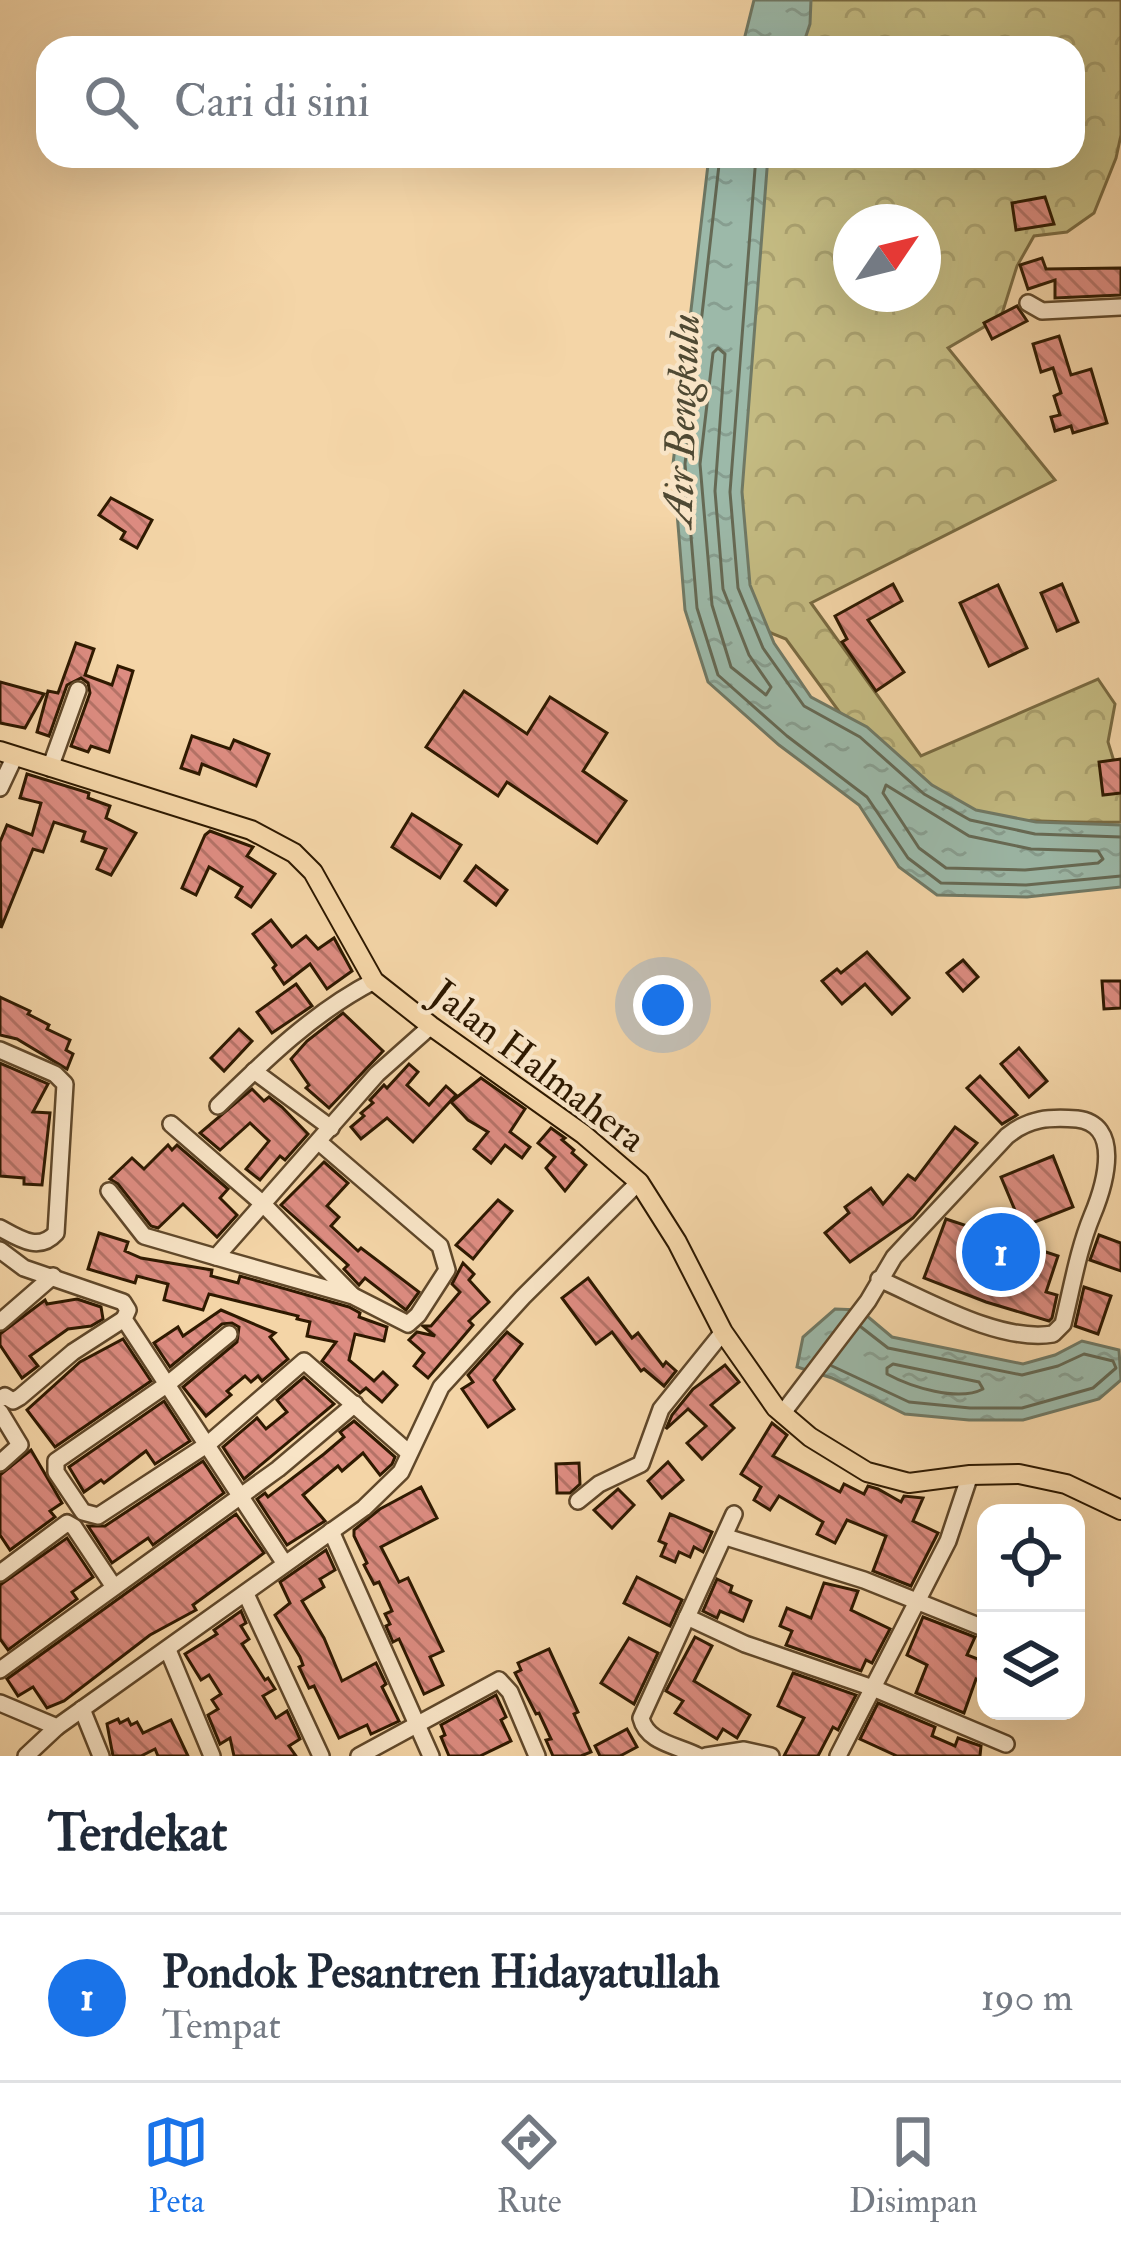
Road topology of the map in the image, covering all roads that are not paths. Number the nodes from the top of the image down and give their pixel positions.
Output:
1 (1028, 303) dead end
2 (1121, 307) edge
3 (78, 690) dead end
4 (8, 753) edge
5 (50, 768) junction
6 (0, 788) edge
7 (374, 981) junction
8 (431, 1027) junction
9 (0, 1050) edge
10 (254, 1071) junction
11 (218, 1106) dead end
12 (171, 1124) dead end
13 (325, 1135) junction
14 (639, 1182) junction
15 (109, 1191) dead end
16 (263, 1204) junction
17 (2, 1234) edge
18 (0, 1250) edge
19 (216, 1257) junction
20 (53, 1276) junction
21 (880, 1279) junction
22 (353, 1296) junction
23 (124, 1319) junction
24 (0, 1322) edge
25 (723, 1332) junction
26 (229, 1334) dead end
27 (169, 1383) junction
28 (1, 1399) edge
29 (355, 1404) junction
30 (782, 1414) junction
31 (208, 1444) junction
32 (408, 1452) junction
33 (0, 1462) edge
34 (970, 1475) junction
35 (240, 1496) junction
36 (578, 1501) dead end
37 (1121, 1510) edge
38 (734, 1514) dead end
39 (331, 1531) junction
40 (726, 1537) junction
41 (285, 1564) junction
42 (0, 1573) edge
43 (114, 1587) junction
44 (246, 1594) junction
45 (918, 1601) junction
46 (686, 1617) junction
47 (977, 1625) edge
48 (168, 1650) junction
49 (3, 1661) edge
50 (873, 1688) junction
51 (0, 1702) edge
52 (82, 1709) junction
53 (418, 1725) junction
54 (42, 1741) edge
55 (1006, 1744) dead end
56 (101, 1756) edge
57 (212, 1756) edge
58 (321, 1756) edge
59 (358, 1756) edge
60 (431, 1756) edge
61 (537, 1756) edge
62 (702, 1756) edge
63 (771, 1756) edge
64 (838, 1756) edge

1 - 2 street
3 - 5 street
4 - 5 main road, Jalan Halmahera
4 - 6 street
5 - 7 main road, Jalan Halmahera
7 - 8 main road, Jalan Halmahera
7 - 10 street
8 - 13 street
8 - 14 main road, Jalan Halmahera
9 - 17 street
10 - 11 street
10 - 13 street
12 - 16 street
13 - 16 street
13 - 22 street
14 - 25 main road, Jalan Halmahera
14 - 32 street
15 - 19 street
16 - 19 street
16 - 22 street
18 - 20 street
19 - 22 street
20 - 23 street
20 - 24 street
21 - 21 street
21 - 30 street
23 - 27 street
23 - 28 street
25 - 30 main road, Jalan Halmahera
25 - 36 street
26 - 27 street
27 - 31 street
27 - 31 street
28 - 33 street
29 - 31 street
29 - 32 street
29 - 35 street
30 - 34 main road, Jalan Halmahera
31 - 35 street
32 - 39 street
34 - 37 main road, Jalan Halmahera
34 - 45 street
35 - 41 street
35 - 43 street
38 - 40 street
39 - 41 street
39 - 53 street
40 - 45 street
40 - 46 street
41 - 44 street
42 - 43 street
43 - 49 street
44 - 48 street
44 - 58 street
45 - 47 street
45 - 50 street
46 - 50 street
46 - 62 street
48 - 52 street
48 - 57 street
50 - 55 street
50 - 64 street
51 - 54 street
52 - 54 street
52 - 56 street
53 - 59 street
53 - 60 street
53 - 61 street
62 - 63 street

